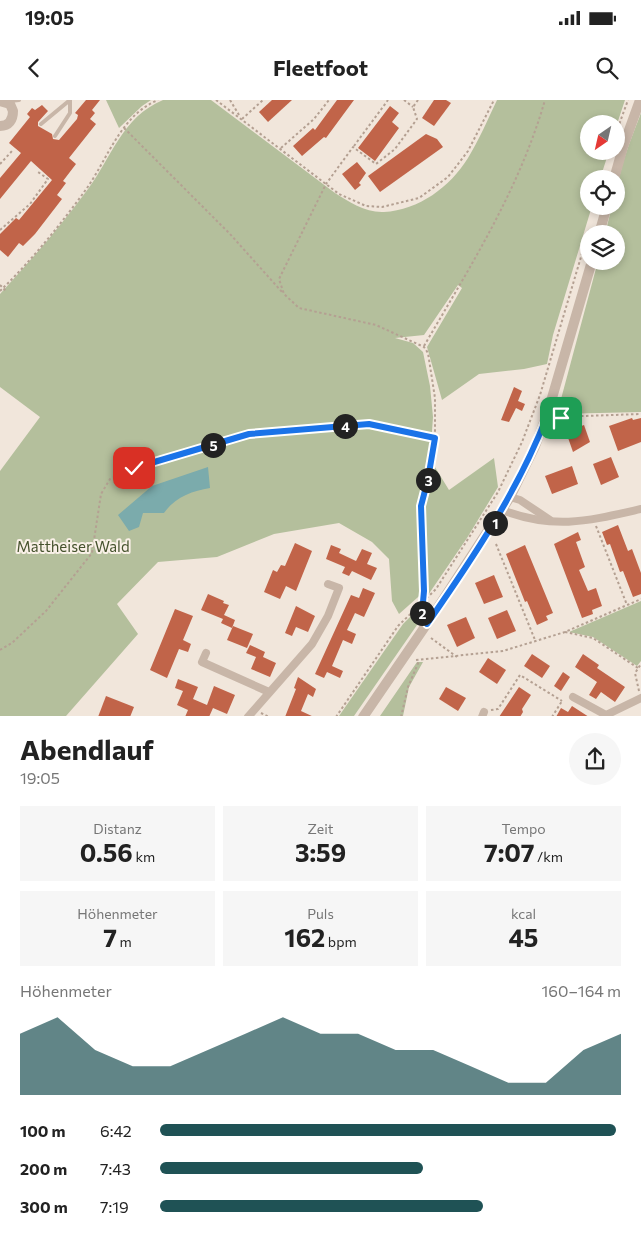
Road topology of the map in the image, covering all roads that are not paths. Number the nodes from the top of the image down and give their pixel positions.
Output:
1 (19, 100) edge
2 (70, 100) edge
3 (640, 100) edge
4 (3, 101) edge
5 (41, 124) dead end
6 (0, 126) edge
7 (55, 136) dead end
8 (616, 170) edge
9 (589, 270) edge
10 (510, 497) junction
11 (641, 509) edge
12 (502, 510) junction
13 (550, 520) junction
14 (328, 584) dead end
15 (206, 653) dead end
16 (269, 692) junction
17 (573, 697) dead end
18 (641, 698) edge
19 (248, 716) edge
20 (363, 716) edge

1 - 4 lane
2 - 5 lane
2 - 7 lane
3 - 8 street
4 - 6 street
9 - 10 street
10 - 12 street
10 - 13 street
11 - 13 street
12 - 13 street
12 - 20 street
14 - 16 street
15 - 16 street
16 - 19 street
17 - 18 street

